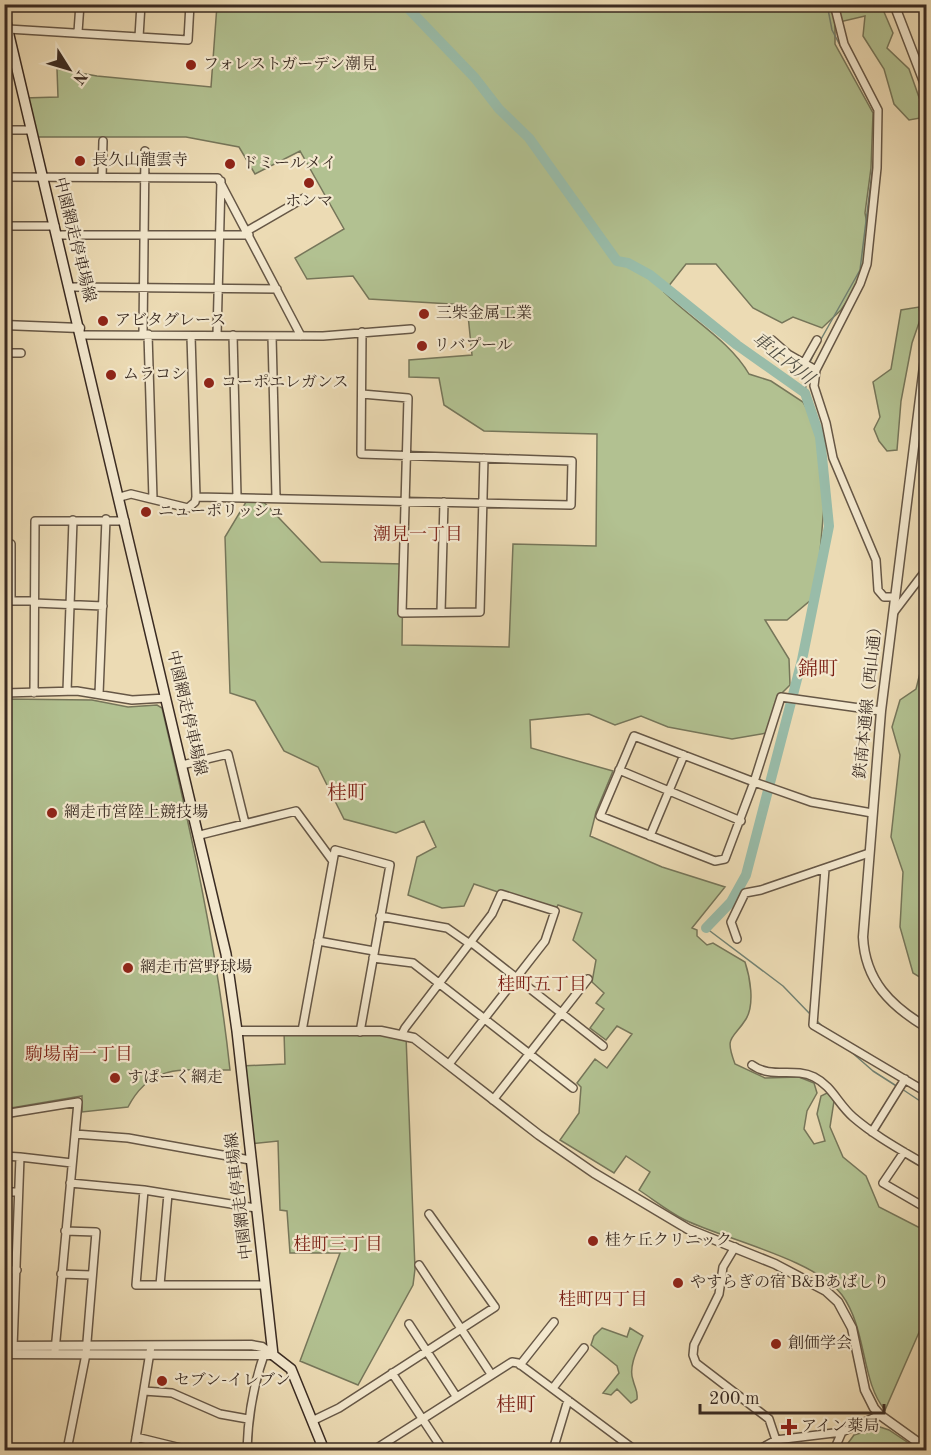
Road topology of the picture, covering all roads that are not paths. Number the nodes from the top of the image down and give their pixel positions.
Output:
1 (80, 4) edge
2 (141, 4) edge
3 (190, 4) edge
4 (834, 4) edge
5 (894, 4) edge
6 (4, 14) edge
7 (8, 28) junction
8 (78, 32) junction
9 (139, 37) junction
10 (926, 86) edge
11 (4, 130) edge
12 (31, 130) junction
13 (104, 141) dead end
14 (145, 151) dead end
15 (43, 176) junction
16 (4, 177) edge
17 (102, 177) junction
18 (144, 178) junction
19 (221, 181) junction
20 (304, 198) dead end
21 (4, 226) edge
22 (56, 230) junction
23 (248, 233) junction
24 (143, 234) junction
25 (219, 236) junction
26 (70, 287) junction
27 (277, 289) junction
28 (144, 290) junction
29 (219, 290) junction
30 (4, 325) edge
31 (411, 328) dead end
32 (81, 332) junction
33 (362, 332) junction
34 (145, 334) junction
35 (217, 335) junction
36 (233, 335) junction
37 (191, 336) junction
38 (272, 336) junction
39 (301, 336) junction
40 (772, 340) dead end
41 (817, 340) dead end
42 (927, 350) edge
43 (4, 353) edge
44 (21, 353) dead end
45 (810, 366) junction
46 (362, 394) junction
47 (406, 456) junction
48 (484, 458) junction
49 (120, 497) junction
50 (196, 497) junction
51 (237, 497) junction
52 (276, 497) junction
53 (153, 499) junction
54 (405, 501) junction
55 (444, 502) junction
56 (483, 503) junction
57 (106, 519) junction
58 (74, 520) junction
59 (125, 521) junction
60 (4, 544) edge
61 (927, 570) edge
62 (894, 597) junction
63 (8, 601) edge
64 (34, 602) junction
65 (70, 604) junction
66 (103, 606) junction
67 (441, 612) junction
68 (894, 612) junction
69 (67, 692) junction
70 (4, 693) edge
71 (34, 693) junction
72 (99, 694) junction
73 (166, 698) junction
74 (881, 711) junction
75 (684, 755) junction
76 (182, 765) junction
77 (619, 770) junction
78 (754, 782) junction
79 (669, 791) junction
80 (872, 813) junction
81 (741, 821) junction
82 (245, 824) junction
83 (200, 835) junction
84 (650, 836) junction
85 (869, 854) junction
86 (332, 860) junction
87 (825, 869) junction
88 (380, 916) junction
89 (737, 939) dead end
90 (318, 941) junction
91 (471, 943) junction
92 (373, 955) junction
93 (517, 978) junction
94 (588, 979) dead end
95 (439, 984) junction
96 (561, 1013) junction
97 (485, 1019) junction
98 (927, 1027) edge
99 (237, 1031) junction
100 (302, 1031) junction
101 (360, 1032) junction
102 (402, 1034) junction
103 (603, 1046) dead end
104 (529, 1054) junction
105 (449, 1064) junction
106 (752, 1065) dead end
107 (905, 1079) junction
108 (573, 1088) dead end
109 (927, 1092) edge
110 (494, 1100) junction
111 (4, 1114) edge
112 (872, 1132) junction
113 (75, 1134) junction
114 (904, 1152) junction
115 (4, 1156) edge
116 (20, 1157) junction
117 (250, 1160) junction
118 (72, 1162) junction
119 (927, 1165) edge
120 (70, 1183) junction
121 (144, 1190) junction
122 (4, 1192) edge
123 (18, 1192) junction
124 (168, 1194) junction
125 (255, 1208) junction
126 (927, 1209) edge
127 (429, 1214) dead end
128 (65, 1231) junction
129 (735, 1247) junction
130 (418, 1265) dead end
131 (4, 1270) edge
132 (17, 1270) junction
133 (61, 1274) junction
134 (92, 1275) junction
135 (160, 1285) junction
136 (265, 1285) junction
137 (554, 1322) dead end
138 (409, 1324) dead end
139 (461, 1328) junction
140 (584, 1348) dead end
141 (9, 1350) edge
142 (55, 1350) junction
143 (86, 1350) junction
144 (151, 1350) junction
145 (426, 1350) junction
146 (268, 1355) junction
147 (520, 1365) junction
148 (392, 1373) junction
149 (491, 1374) junction
150 (553, 1388) junction
151 (144, 1391) junction
152 (456, 1396) junction
153 (568, 1400) junction
154 (880, 1416) junction
155 (248, 1419) junction
156 (422, 1419) junction
157 (312, 1421) junction
158 (842, 1432) junction
159 (136, 1437) junction
160 (776, 1440) junction
161 (387, 1442) junction
162 (927, 1448) edge
163 (185, 1449) dead end
164 (67, 1450) edge
165 (134, 1450) edge
166 (247, 1450) edge
167 (324, 1450) edge
168 (374, 1450) edge
169 (393, 1450) edge
170 (443, 1450) edge
171 (553, 1450) edge
172 (635, 1450) edge
173 (758, 1450) edge
174 (834, 1450) edge

1 - 8 street
2 - 9 street
3 - 9 street
4 - 45 street
5 - 10 street
6 - 7 main road, 中園網走停車場線
7 - 8 street
7 - 12 main road, 中園網走停車場線
8 - 9 street
11 - 12 street
12 - 15 main road, 中園網走停車場線
13 - 17 street
14 - 18 street
15 - 16 street
15 - 17 street
15 - 22 main road, 中園網走停車場線
17 - 18 street
18 - 19 street
18 - 24 street
19 - 23 street
19 - 25 street
20 - 23 street
21 - 22 street
22 - 24 street
22 - 26 main road, 中園網走停車場線
23 - 25 street
23 - 27 street
24 - 25 street
24 - 28 street
25 - 29 street
26 - 28 street
26 - 32 main road, 中園網走停車場線
27 - 29 street
27 - 39 street
28 - 29 street
28 - 34 street
29 - 35 street
30 - 32 street
31 - 33 street
32 - 34 street
32 - 49 main road, 中園網走停車場線
33 - 39 street
33 - 46 street
34 - 37 street
34 - 53 street
35 - 36 street
35 - 37 street
36 - 38 street
36 - 51 street
37 - 50 street
38 - 39 street
38 - 52 street
40 - 45 street
41 - 45 street
42 - 62 street, 鉄南本通線（西山通）
43 - 44 street
45 - 62 street
46 - 47 street
46 - 47 street
47 - 48 street
47 - 54 street
48 - 56 street
48 - 56 street
49 - 53 street
49 - 59 main road, 中園網走停車場線
50 - 51 street
50 - 53 street
51 - 52 street
52 - 54 street
54 - 55 street
54 - 67 street
55 - 56 street
55 - 67 street
56 - 67 street
57 - 58 street
57 - 59 street
57 - 66 street
58 - 64 street
58 - 65 street
59 - 73 main road, 中園網走停車場線
60 - 63 street
61 - 68 street
62 - 68 street, 鉄南本通線（西山通）
63 - 64 street
64 - 65 street
64 - 71 street
65 - 66 street
65 - 69 street
66 - 72 street
68 - 74 street, 鉄南本通線（西山通）
69 - 71 street
69 - 72 street
70 - 71 street
72 - 73 street
73 - 76 main road, 中園網走停車場線
74 - 78 street
74 - 80 street, 鉄南本通線（西山通）
75 - 77 street
75 - 78 street
75 - 79 street
76 - 82 street
76 - 83 main road, 中園網走停車場線
77 - 79 street
77 - 84 street
78 - 80 street
78 - 81 street
79 - 81 street
79 - 84 street
80 - 85 street, 鉄南本通線（西山通）
81 - 84 street
82 - 83 street
82 - 86 street
83 - 99 main road, 中園網走停車場線
85 - 87 street
85 - 98 street, 鉄南本通線（西山通）
86 - 88 street
86 - 90 street
87 - 89 street
87 - 107 street
88 - 91 street
88 - 92 street
90 - 92 street
90 - 100 street
91 - 93 street
91 - 93 street
91 - 95 street
92 - 95 street
92 - 101 street
93 - 96 street
93 - 97 street
94 - 96 street
95 - 97 street
95 - 102 street
96 - 103 street
96 - 104 street
97 - 104 street
97 - 105 street
99 - 100 street
99 - 117 main road, 中園網走停車場線
100 - 101 street
101 - 102 street
102 - 105 street
104 - 108 street
104 - 110 street
105 - 110 street
106 - 112 street
107 - 109 street
107 - 112 street
110 - 129 street
111 - 113 street
112 - 114 street
113 - 117 street
113 - 118 street
114 - 119 street
114 - 126 street
115 - 116 street
116 - 118 street
116 - 123 street
117 - 125 main road, 中園網走停車場線
118 - 120 street
120 - 121 street
120 - 128 street
121 - 124 street
121 - 135 street
122 - 123 street
123 - 132 street
124 - 125 street
124 - 135 street
125 - 136 main road, 中園網走停車場線
127 - 139 street
128 - 133 street
128 - 134 street
129 - 154 street
129 - 160 street
130 - 139 street
131 - 132 street
132 - 141 street
133 - 134 street
133 - 142 street
134 - 143 street
135 - 136 street
136 - 146 main road, 中園網走停車場線
137 - 147 street
138 - 145 street
139 - 145 street
139 - 149 street
140 - 150 street
141 - 142 street
142 - 143 street
143 - 144 street
143 - 164 street
144 - 146 street
144 - 151 street
145 - 148 street
145 - 152 street
146 - 155 street
146 - 157 main road
147 - 149 street
147 - 150 street
148 - 156 street
148 - 157 street
149 - 152 street
150 - 153 street
151 - 155 street
151 - 159 street
152 - 156 street
153 - 171 street
153 - 172 street
154 - 158 street
154 - 162 street
155 - 166 street
156 - 161 street
156 - 170 street
157 - 167 main road
158 - 160 street
158 - 174 street
159 - 163 street
159 - 165 street
160 - 173 street
161 - 168 street
161 - 169 street

